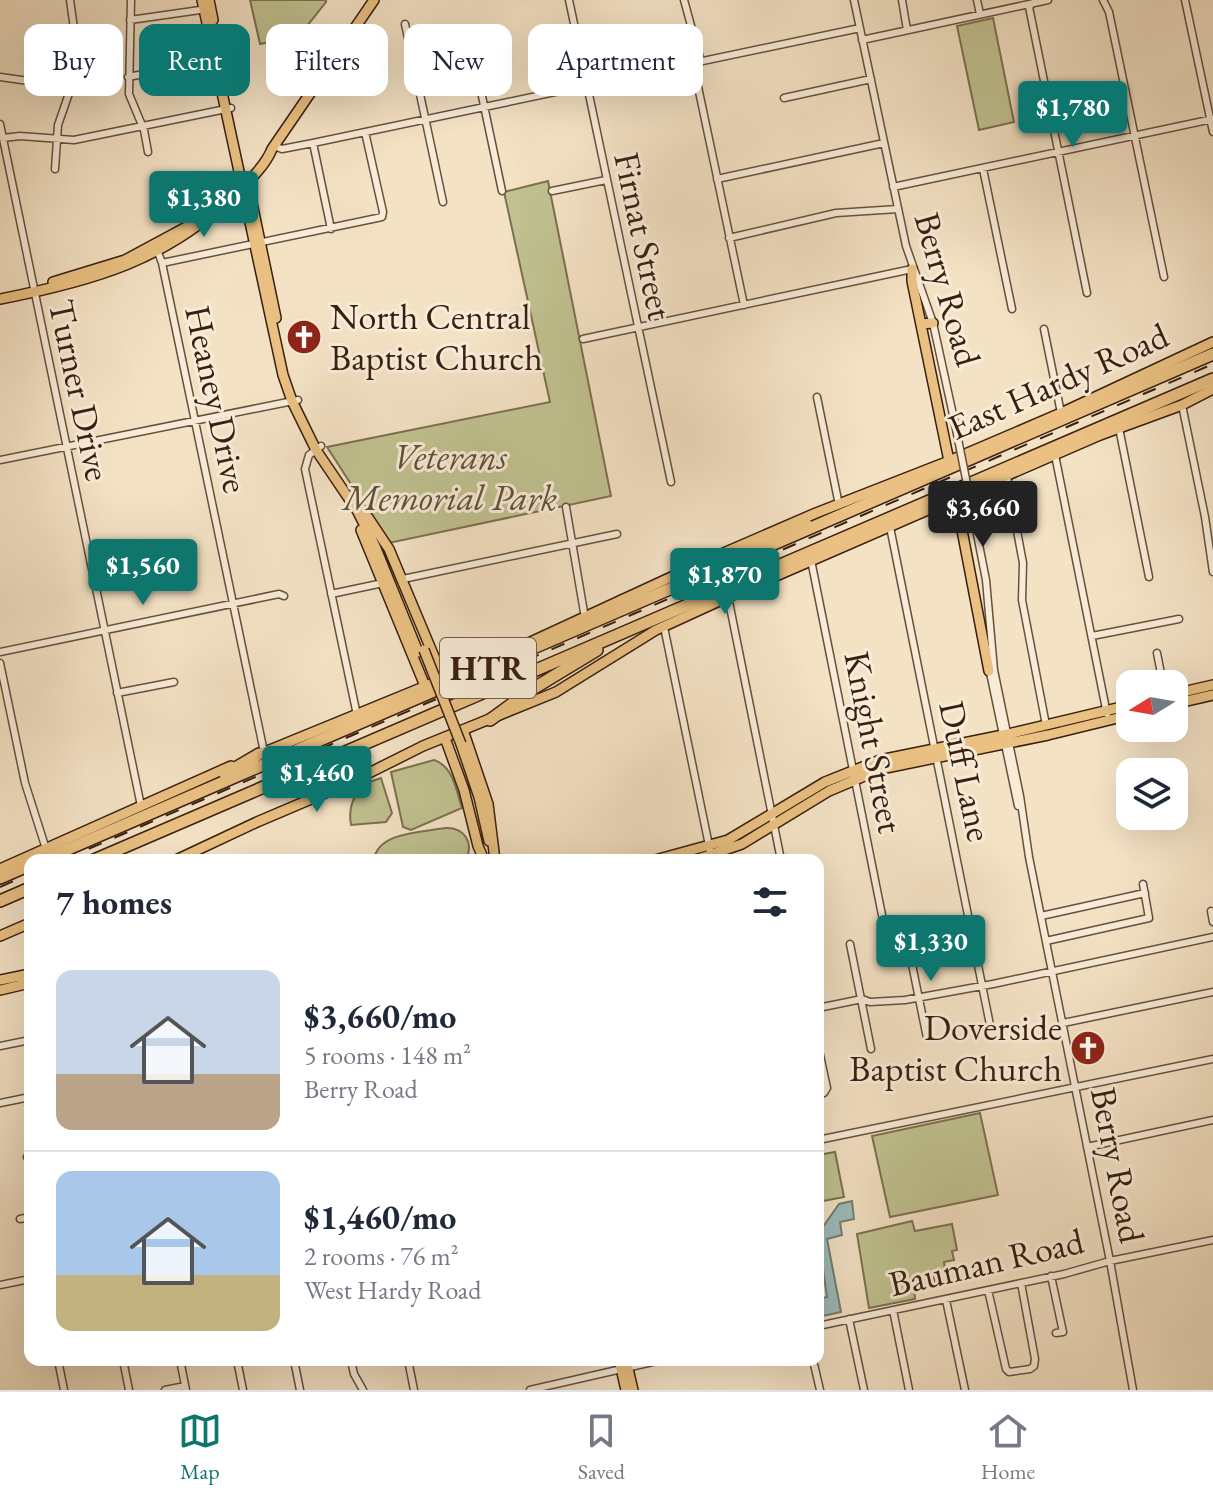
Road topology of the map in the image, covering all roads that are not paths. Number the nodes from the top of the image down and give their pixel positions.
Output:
1 (70, 0) edge
2 (131, 0) edge
3 (374, 0) edge
4 (569, 0) edge
5 (684, 0) edge
6 (854, 0) edge
7 (902, 0) edge
8 (977, 0) edge
9 (1048, 0) edge
10 (1103, 0) edge
11 (1185, 0) edge
12 (1035, 2) edge
13 (207, 4) edge
14 (980, 14) junction
15 (130, 20) junction
16 (73, 24) edge
17 (211, 24) edge
18 (574, 24) edge
19 (689, 24) edge
20 (860, 28) junction
21 (907, 30) junction
22 (862, 40) junction
23 (703, 62) edge
24 (139, 75) edge
25 (0, 77) edge
26 (128, 77) junction
27 (871, 79) junction
28 (24, 80) edge
29 (67, 96) edge
30 (225, 96) edge
31 (420, 96) edge
32 (482, 96) edge
33 (535, 96) edge
34 (588, 96) edge
35 (703, 96) edge
36 (784, 98) dead end
37 (484, 106) junction
38 (228, 109) junction
39 (425, 119) junction
40 (1212, 120) edge
41 (0, 124) edge
42 (142, 126) junction
43 (365, 132) junction
44 (1213, 132) edge
45 (1134, 136) junction
46 (3, 138) junction
47 (55, 140) junction
48 (313, 143) junction
49 (884, 143) junction
50 (273, 147) junction
51 (1058, 151) junction
52 (148, 152) dead end
53 (55, 169) dead end
54 (983, 169) junction
55 (717, 179) junction
56 (606, 180) junction
57 (244, 182) junction
58 (893, 187) junction
59 (502, 191) dead end
60 (552, 191) dead end
61 (443, 202) dead end
62 (898, 209) junction
63 (331, 229) junction
64 (729, 238) junction
65 (257, 244) junction
66 (156, 248) junction
67 (162, 263) junction
68 (912, 269) junction
69 (1164, 277) dead end
70 (33, 289) junction
71 (0, 292) edge
72 (1087, 293) dead end
73 (0, 299) edge
74 (744, 305) junction
75 (1012, 309) dead end
76 (933, 323) junction
77 (921, 324) junction
78 (637, 327) junction
79 (1044, 329) dead end
80 (583, 339) dead end
81 (1213, 342) edge
82 (1213, 351) edge
83 (1213, 384) edge
84 (817, 397) dead end
85 (295, 401) junction
86 (1182, 405) junction
87 (1061, 413) junction
88 (194, 421) junction
89 (1119, 424) junction
90 (65, 447) junction
91 (319, 448) junction
92 (1055, 455) junction
93 (0, 460) edge
94 (949, 461) junction
95 (1007, 477) junction
96 (671, 482) dead end
97 (341, 487) junction
98 (890, 495) junction
99 (956, 499) junction
100 (839, 505) junction
101 (566, 507) dead end
102 (365, 513) junction
103 (890, 527) junction
104 (617, 534) dead end
105 (573, 543) junction
106 (811, 560) junction
107 (1213, 572) edge
108 (1149, 577) dead end
109 (403, 579) junction
110 (383, 583) junction
111 (331, 594) junction
112 (284, 596) dead end
113 (728, 597) junction
114 (622, 601) junction
115 (233, 604) junction
116 (983, 606) junction
117 (585, 618) junction
118 (1179, 619) dead end
119 (664, 627) junction
120 (104, 630) junction
121 (628, 630) junction
122 (1092, 636) junction
123 (991, 641) junction
124 (421, 651) junction
125 (0, 652) edge
126 (1157, 653) dead end
127 (0, 663) edge
128 (438, 665) junction
129 (1160, 670) edge
130 (989, 671) junction
131 (443, 678) junction
132 (423, 681) junction
133 (174, 682) dead end
134 (1213, 685) edge
135 (1188, 691) edge
136 (117, 693) junction
137 (1213, 695) edge
138 (1188, 701) edge
139 (1116, 712) edge
140 (357, 715) junction
141 (1108, 716) junction
142 (1116, 716) edge
143 (490, 720) junction
144 (463, 730) junction
145 (1047, 730) junction
146 (1005, 739) junction
147 (456, 744) junction
148 (936, 752) junction
149 (262, 753) junction
150 (854, 774) junction
151 (141, 806) junction
152 (772, 820) junction
153 (86, 842) junction
154 (44, 854) edge
155 (108, 854) edge
156 (190, 854) edge
157 (484, 854) edge
158 (493, 854) edge
159 (710, 854) edge
160 (780, 854) edge
161 (24, 861) edge
162 (24, 868) edge
163 (0, 869) edge
164 (0, 878) edge
165 (1143, 884) dead end
166 (24, 891) edge
167 (1145, 893) junction
168 (0, 901) edge
169 (1211, 911) dead end
170 (1041, 916) junction
171 (1213, 922) edge
172 (24, 926) edge
173 (886, 935) dead end
174 (906, 935) dead end
175 (0, 936) edge
176 (1213, 937) edge
177 (1046, 941) junction
178 (850, 944) dead end
179 (1053, 971) junction
180 (24, 979) edge
181 (0, 980) edge
182 (24, 980) edge
183 (982, 985) junction
184 (0, 990) edge
185 (1213, 992) edge
186 (919, 997) junction
187 (862, 999) junction
188 (824, 1007) edge
189 (1063, 1023) junction
190 (990, 1025) dead end
191 (927, 1038) dead end
192 (24, 1041) edge
193 (0, 1046) edge
194 (871, 1049) dead end
195 (1213, 1059) edge
196 (824, 1074) edge
197 (1075, 1087) junction
198 (824, 1093) edge
199 (24, 1098) edge
200 (0, 1103) edge
201 (1213, 1120) edge
202 (824, 1139) edge
203 (1087, 1147) junction
204 (24, 1218) edge
205 (20, 1219) dead end
206 (1212, 1243) edge
207 (1110, 1261) junction
208 (1051, 1276) junction
209 (24, 1280) edge
210 (1021, 1283) junction
211 (0, 1285) edge
212 (988, 1290) junction
213 (946, 1300) junction
214 (893, 1310) junction
215 (849, 1319) junction
216 (824, 1325) edge
217 (1056, 1333) dead end
218 (59, 1366) edge
219 (124, 1366) edge
220 (181, 1366) edge
221 (238, 1366) edge
222 (295, 1366) edge
223 (352, 1366) edge
224 (409, 1366) edge
225 (618, 1366) edge
226 (624, 1366) edge
227 (625, 1366) edge
228 (814, 1366) edge
229 (569, 1382) junction
230 (186, 1388) edge
231 (64, 1390) edge
232 (129, 1390) edge
233 (165, 1390) edge
234 (243, 1390) edge
235 (300, 1390) edge
236 (363, 1390) edge
237 (414, 1390) edge
238 (530, 1390) edge
239 (571, 1390) edge
240 (626, 1390) edge
241 (633, 1390) edge
242 (820, 1390) edge
243 (864, 1390) edge
244 (909, 1390) edge
245 (965, 1390) edge
246 (1133, 1390) edge

1 - 16 street
2 - 15 street
3 - 50 main road
4 - 18 street, Firnat Street
5 - 19 street
6 - 20 street, Berry Road
7 - 21 street
8 - 14 street
9 - 12 street
10 - 45 street
11 - 40 street
12 - 14 street
12 - 51 street
13 - 15 street
13 - 17 main road
14 - 21 street
15 - 26 street
20 - 22 street, Berry Road
20 - 23 street
21 - 22 street
22 - 27 street, Berry Road
24 - 26 street
25 - 28 street
26 - 42 street
27 - 36 street
27 - 49 street, Berry Road
29 - 47 street
30 - 38 main road
31 - 39 street
32 - 37 street
33 - 37 street
34 - 56 street, Firnat Street
35 - 55 street
37 - 39 street
37 - 59 street
38 - 42 street
38 - 57 main road
39 - 43 street
39 - 61 street
40 - 44 street
40 - 45 street
41 - 46 street, Turner Drive
42 - 47 street
42 - 52 street
43 - 48 street
43 - 63 street
45 - 51 street
45 - 69 street
46 - 47 street
46 - 70 street, Turner Drive
47 - 53 street
48 - 50 street
48 - 63 street
49 - 55 street
49 - 58 street, Berry Road
50 - 57 main road
51 - 54 street
51 - 72 street
54 - 58 street
54 - 75 street
55 - 64 street
56 - 60 street
56 - 78 street, Firnat Street
57 - 65 main road
57 - 66 main road
58 - 62 street, Berry Road
62 - 64 street
62 - 68 street, Berry Road
63 - 65 street
64 - 74 street
65 - 67 street
65 - 85 main road
66 - 67 street, Heaney Drive
66 - 70 main road
67 - 88 street, Heaney Drive
68 - 74 street
68 - 76 street, Berry Road
68 - 77 main road
70 - 71 main road
70 - 73 main road
70 - 90 street, Turner Drive
74 - 78 street
76 - 77 main road
76 - 116 street, Berry Road, bridge
77 - 94 main road
78 - 80 street
78 - 96 street, Firnat Street
79 - 87 street
81 - 87 main road, East Hardy Road
82 - 98 highway, HTR
83 - 86 main road
83 - 89 highway
84 - 100 street
85 - 88 street
85 - 91 main road
86 - 89 main road
86 - 107 street
87 - 94 main road, East Hardy Road
88 - 90 street
88 - 115 street, Heaney Drive
89 - 92 main road
89 - 108 street
89 - 121 highway, HTR
90 - 93 street
90 - 120 street, Turner Drive
91 - 97 main road
91 - 102 main road
91 - 111 street
92 - 95 main road
92 - 122 street
94 - 100 main road, East Hardy Road
95 - 99 main road
95 - 145 street
97 - 110 main road
97 - 124 main road
98 - 114 highway
98 - 153 highway, HTR
99 - 103 main road
99 - 116 main road
100 - 114 main road, East Hardy Road
101 - 105 street
102 - 109 main road
102 - 124 main road
103 - 106 main road
103 - 148 street, Duff Lane
104 - 105 street
105 - 109 street
105 - 117 street
106 - 113 main road
106 - 150 street, Knight Street
109 - 128 main road
110 - 111 street
110 - 132 main road
111 - 140 street
112 - 115 street
113 - 119 main road
113 - 152 street
114 - 117 main road, East Hardy Road
115 - 120 street
115 - 149 street, Heaney Drive
116 - 123 street, Berry Road
116 - 130 main road
117 - 131 main road, East Hardy Road
118 - 122 street
119 - 143 main road
119 - 159 street
120 - 125 street
120 - 136 street, Turner Drive
121 - 143 highway
121 - 155 highway, HTR
122 - 141 street
123 - 130 street, Berry Road
123 - 146 street, Berry Road
124 - 147 main road, bridge
126 - 129 street
127 - 154 street
128 - 131 main road
128 - 132 main road
130 - 146 street, Berry Road
131 - 132 main road, East Hardy Road
132 - 140 main road, East Hardy Road
133 - 136 street
134 - 135 main road
136 - 151 street, Turner Drive
137 - 138 main road
139 - 141 main road
140 - 149 main road, East Hardy Road
141 - 142 main road
141 - 145 main road
143 - 144 main road
144 - 147 main road
144 - 147 main road
145 - 146 main road
146 - 148 main road
146 - 170 street, Berry Road
147 - 156 main road
147 - 157 main road
147 - 158 main road
148 - 150 main road
148 - 183 street, Duff Lane
149 - 151 main road, East Hardy Road
149 - 153 highway
150 - 152 main road
150 - 173 street, Knight Street
151 - 154 main road, East Hardy Road
152 - 159 main road
152 - 160 street
153 - 154 highway, HTR
161 - 163 main road, East Hardy Road
162 - 164 highway
165 - 167 street
166 - 168 highway
167 - 170 street
167 - 177 street
169 - 171 street
170 - 177 street, Berry Road
172 - 175 main road
174 - 186 street
176 - 179 street
177 - 179 street, Berry Road
178 - 187 street
179 - 183 street
179 - 189 street, Berry Road
180 - 181 main road
182 - 184 main road
183 - 186 street
183 - 190 street, Duff Lane
185 - 189 street
186 - 187 street
186 - 191 street
187 - 188 street
187 - 194 street
189 - 197 street, Berry Road
192 - 193 street
195 - 197 street
196 - 198 street
197 - 202 street
197 - 203 street, Berry Road
199 - 200 street
201 - 203 street
203 - 207 street, Berry Road
204 - 205 street
206 - 207 street, Bauman Road
207 - 208 street, Bauman Road
207 - 246 street, Berry Road
208 - 210 street, Bauman Road
208 - 217 street
209 - 211 street
210 - 212 street, Bauman Road
210 - 212 street
212 - 213 street, Bauman Road
213 - 214 street, Bauman Road
213 - 245 street
214 - 215 street, Bauman Road
214 - 244 street
215 - 216 street, Bauman Road
215 - 243 street
218 - 231 street
219 - 232 street
220 - 230 street
221 - 234 street
222 - 235 street
223 - 236 street
224 - 237 street
225 - 229 street
226 - 240 main road
227 - 241 main road
228 - 242 street
229 - 238 street
229 - 239 street
230 - 233 street

